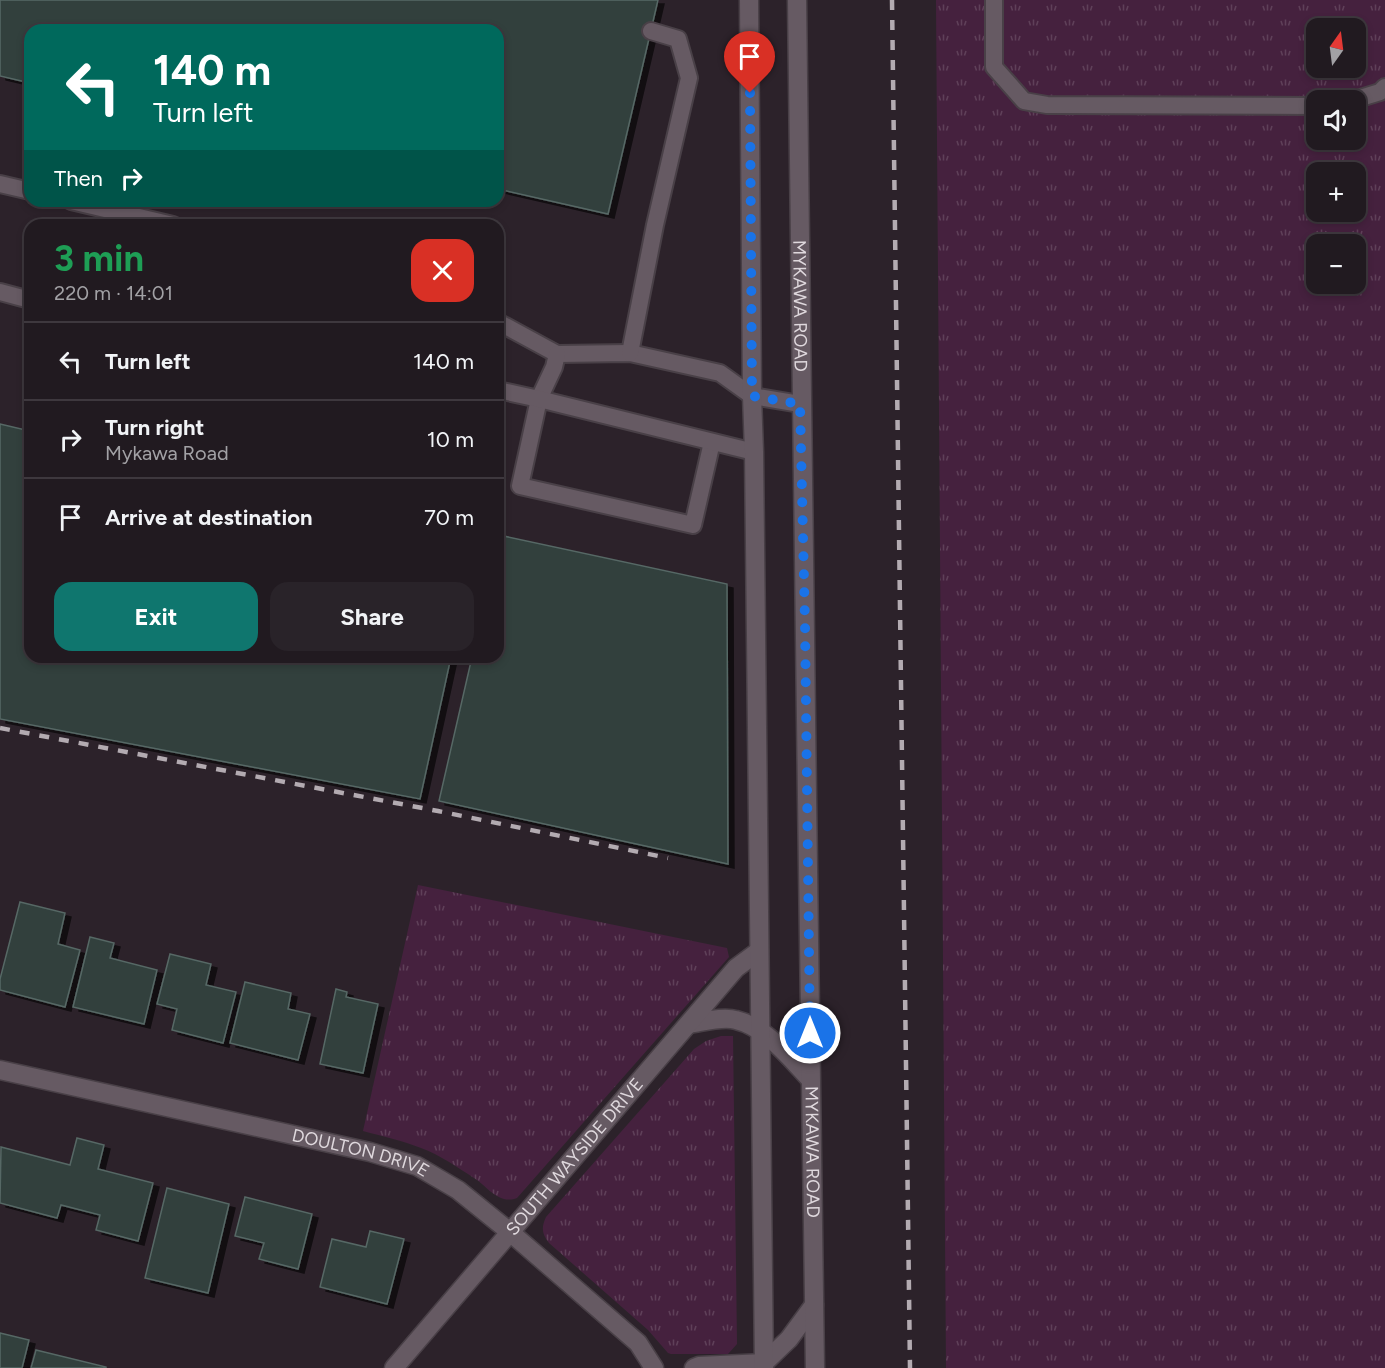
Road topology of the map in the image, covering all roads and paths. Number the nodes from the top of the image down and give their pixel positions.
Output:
1 (749, 0) edge
2 (797, 0) edge
3 (993, 0) edge
4 (651, 31) dead end
5 (1385, 87) edge
6 (1366, 96) edge
7 (1306, 106) edge
8 (0, 184) edge
9 (24, 190) edge
10 (96, 207) edge
11 (148, 219) edge
12 (0, 292) edge
13 (24, 298) edge
14 (504, 325) edge
15 (630, 353) junction
16 (557, 354) junction
17 (504, 391) edge
18 (752, 396) junction
19 (539, 399) junction
20 (800, 404) junction
21 (712, 442) junction
22 (754, 452) junction
23 (759, 951) junction
24 (689, 1024) junction
25 (760, 1031) junction
26 (0, 1070) edge
27 (810, 1079) junction
28 (510, 1232) junction
29 (814, 1305) junction
30 (764, 1366) edge
31 (394, 1368) edge
32 (654, 1368) edge
33 (694, 1368) edge
34 (815, 1368) edge

1 - 18 main road
2 - 20 main road, MYKAWA ROAD
3 - 7 lane
4 - 15 lane
5 - 6 lane
8 - 9 lane
10 - 11 lane
12 - 13 lane
14 - 16 lane
15 - 16 lane
15 - 18 lane
16 - 19 lane
17 - 19 lane
18 - 20 lane
18 - 22 main road
19 - 21 lane
19 - 21 lane
20 - 27 main road, MYKAWA ROAD
21 - 22 lane
22 - 23 main road
23 - 24 main road, SOUTH WAYSIDE DRIVE
23 - 25 main road
24 - 25 main road
24 - 28 main road, SOUTH WAYSIDE DRIVE
25 - 27 main road
25 - 30 main road
26 - 28 main road, DOULTON DRIVE
27 - 29 main road, MYKAWA ROAD
28 - 31 main road, SOUTH WAYSIDE DRIVE
28 - 32 main road, DOULTON DRIVE
29 - 30 main road
29 - 34 main road, MYKAWA ROAD
30 - 33 main road

